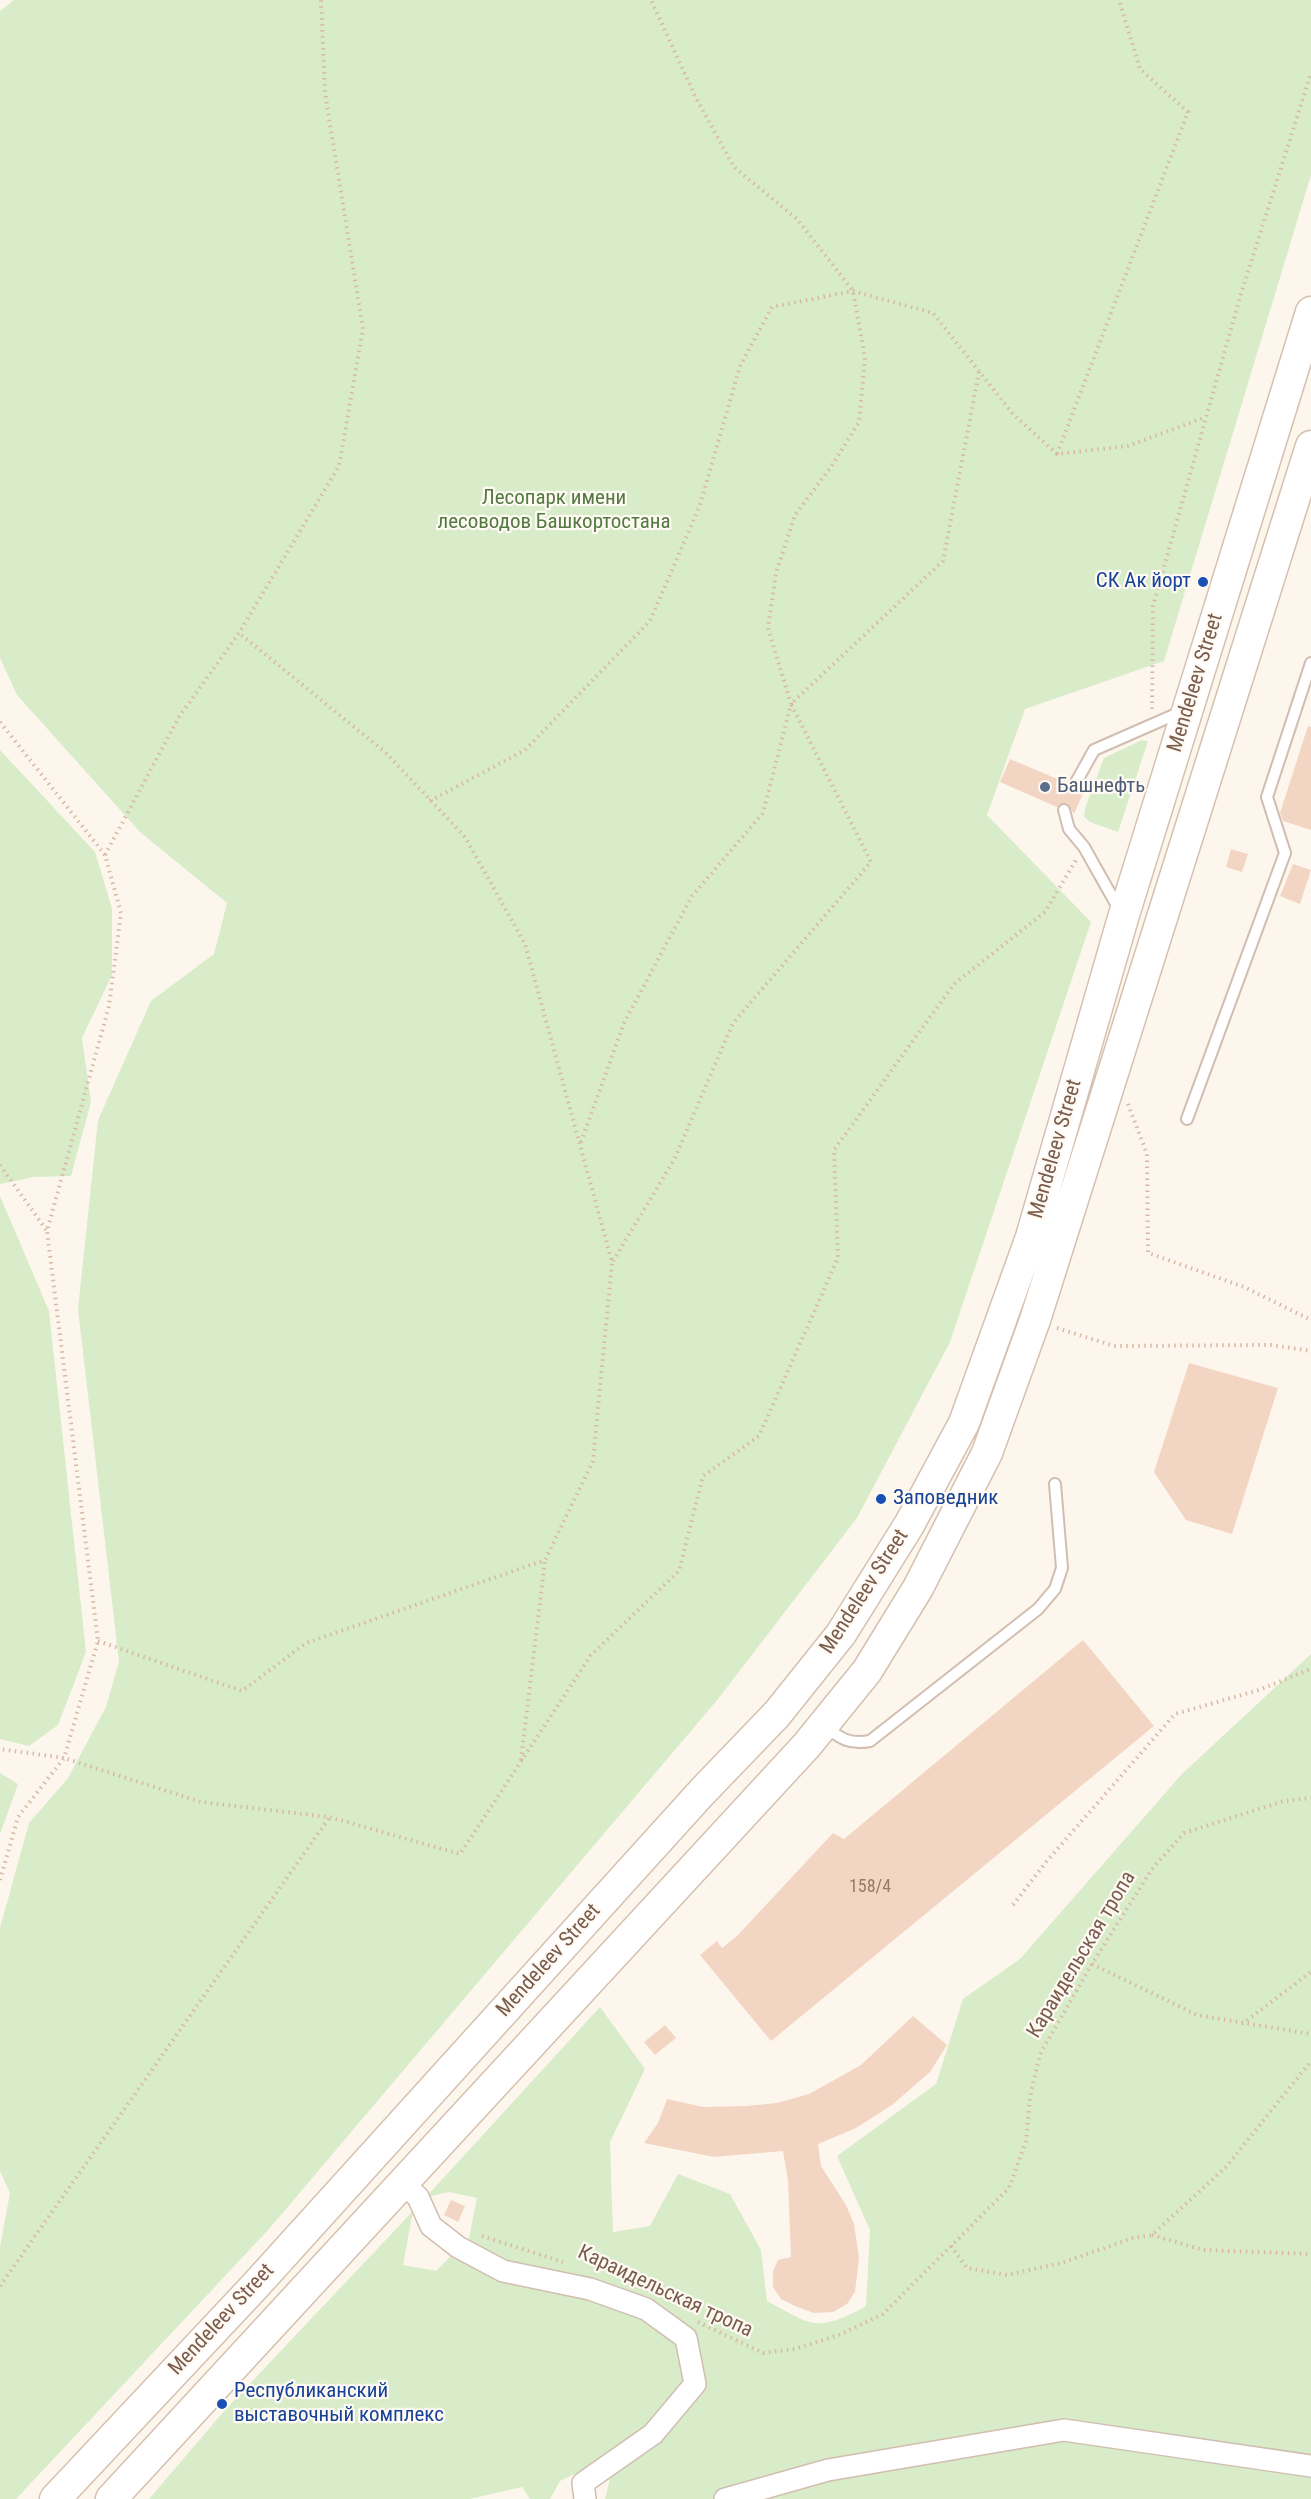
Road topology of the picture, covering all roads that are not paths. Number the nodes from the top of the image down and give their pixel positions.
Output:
1 (1311, 312) edge
2 (1311, 446) edge
3 (1311, 663) edge
4 (1188, 708) junction
5 (1074, 786) dead end
6 (1064, 810) dead end
7 (1123, 918) junction
8 (1187, 1119) dead end
9 (1055, 1484) dead end
10 (823, 1725) junction
11 (403, 2184) junction
12 (1311, 2466) edge
13 (55, 2499) edge
14 (111, 2499) edge
15 (585, 2499) edge
16 (725, 2499) edge

1 - 4 main road, Mendeleev Street
2 - 10 main road, Mendeleev Street
3 - 8 lane
4 - 5 lane
4 - 7 main road, Mendeleev Street
6 - 7 lane
7 - 13 main road, Mendeleev Street
9 - 10 lane
10 - 11 main road, Mendeleev Street
11 - 14 main road, Mendeleev Street
11 - 15 street
12 - 16 street

